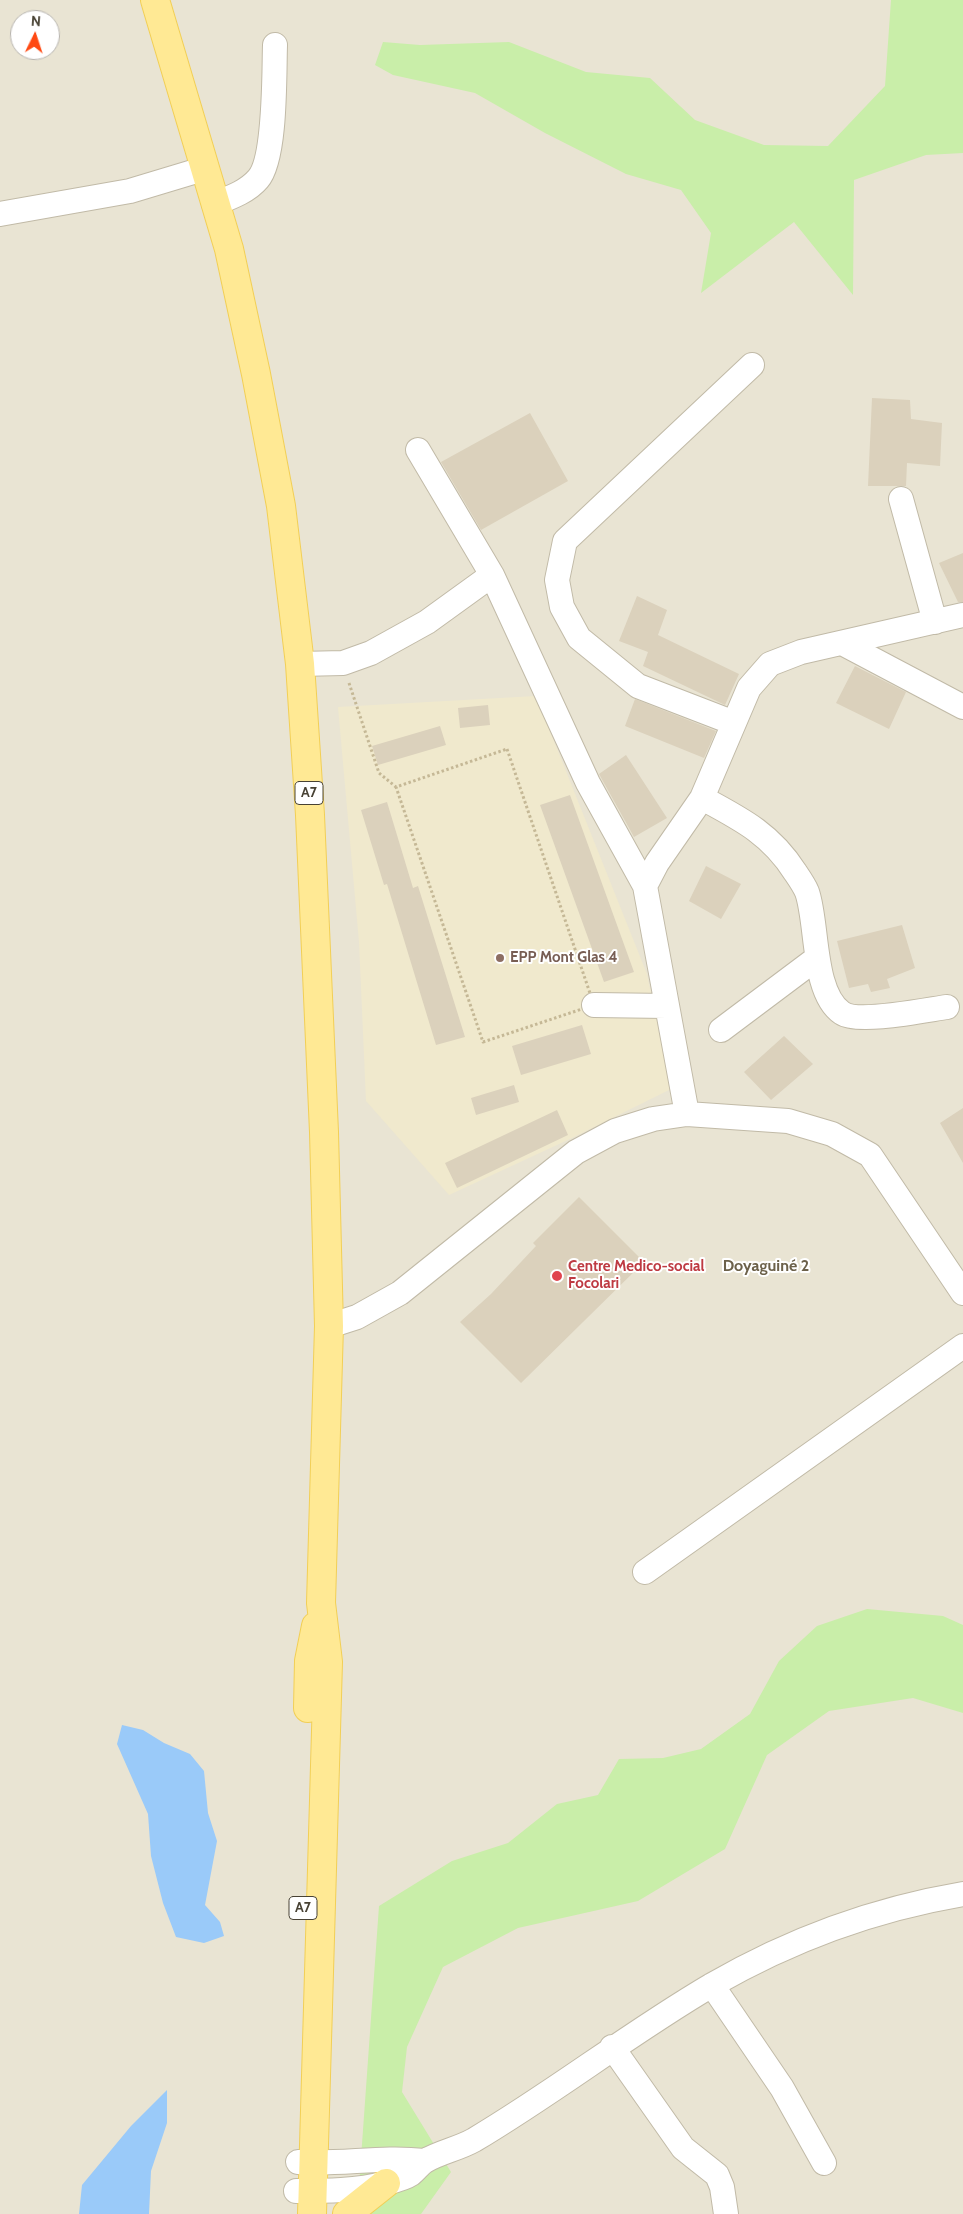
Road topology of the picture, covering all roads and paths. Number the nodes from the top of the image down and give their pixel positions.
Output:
1 (155, 0) edge
2 (275, 45) dead end
3 (203, 169) junction
4 (214, 204) junction
5 (0, 214) edge
6 (752, 365) dead end
7 (418, 450) dead end
8 (900, 499) dead end
9 (492, 575) junction
10 (963, 615) edge
11 (935, 622) junction
12 (842, 643) junction
13 (343, 663) junction
14 (300, 664) junction
15 (963, 706) edge
16 (734, 723) junction
17 (396, 787) junction
18 (702, 798) junction
19 (645, 886) junction
20 (817, 958) junction
21 (594, 1004) junction
22 (667, 1006) junction
23 (947, 1007) dead end
24 (721, 1030) dead end
25 (687, 1114) junction
26 (963, 1293) edge
27 (329, 1326) junction
28 (963, 1346) edge
29 (645, 1572) dead end
30 (963, 1894) edge
31 (712, 1986) junction
32 (612, 2047) junction
33 (424, 2161) junction
34 (306, 2162) junction
35 (824, 2163) dead end
36 (386, 2183) junction
37 (304, 2202) edge
38 (347, 2214) edge
39 (726, 2214) edge

1 - 3 main road, A7
2 - 4 street
3 - 4 main road, A7
3 - 5 street
4 - 14 main road, A7
6 - 16 street
7 - 9 street
8 - 11 street
9 - 13 street
9 - 19 street
10 - 11 street
11 - 12 street
12 - 15 street
12 - 16 street
13 - 14 street
13 - 17 path
14 - 27 main road, A7
16 - 18 street
17 - 21 path
17 - 21 path
18 - 19 street
18 - 20 street
19 - 22 street
20 - 23 street
20 - 24 street
21 - 22 street
22 - 25 street
25 - 26 street
25 - 27 street
27 - 34 main road, A7
28 - 29 street
30 - 31 street
31 - 32 street
31 - 35 street
32 - 33 street
32 - 39 street
33 - 34 street
33 - 36 street
34 - 37 main road, A7
36 - 37 street
36 - 38 main road

